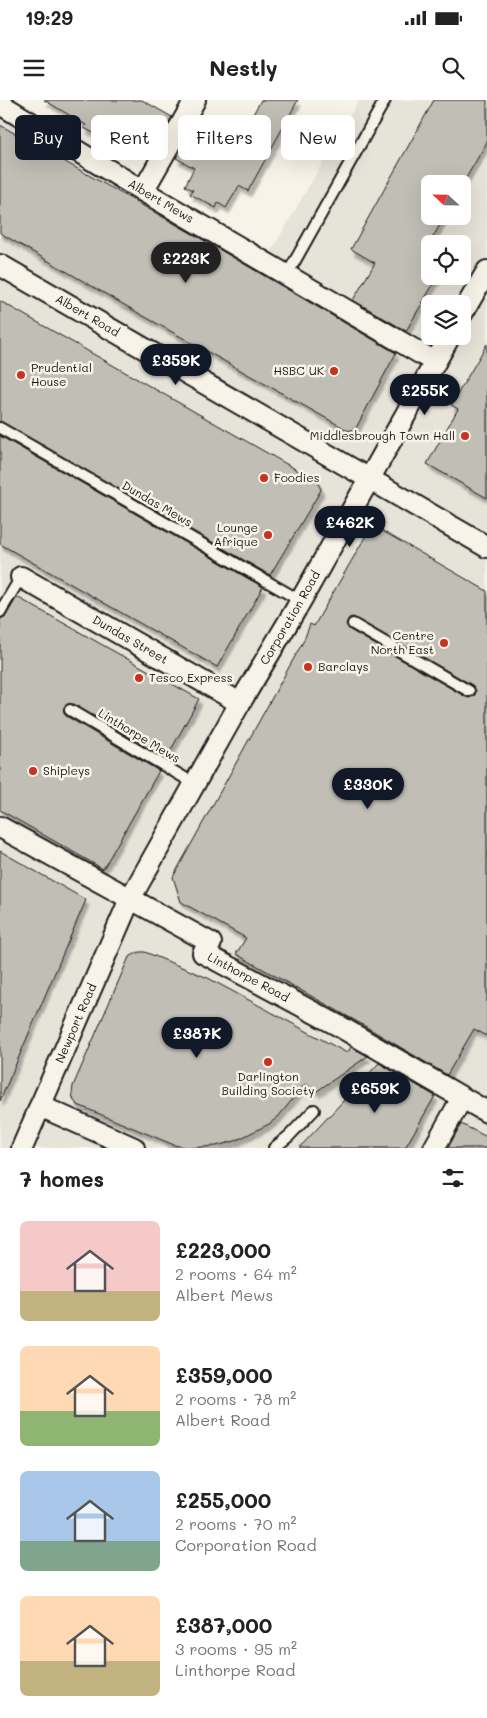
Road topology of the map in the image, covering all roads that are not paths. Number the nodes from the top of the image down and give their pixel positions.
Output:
1 (196, 100) edge
2 (385, 100) edge
3 (0, 104) edge
4 (143, 191) junction
5 (0, 264) edge
6 (487, 271) edge
7 (287, 275) junction
8 (471, 299) edge
9 (445, 345) edge
10 (436, 362) junction
11 (0, 428) edge
12 (370, 478) junction
13 (487, 547) edge
14 (21, 577) joint
15 (301, 601) junction
16 (0, 612) edge
17 (353, 624) dead end
18 (469, 691) dead end
19 (240, 702) junction
20 (70, 710) dead end
21 (195, 784) junction
22 (0, 827) edge
23 (130, 899) junction
24 (462, 1098) junction
25 (40, 1106) junction
26 (314, 1110) dead end
27 (487, 1112) edge
28 (22, 1148) edge
29 (134, 1148) edge
30 (274, 1148) edge
31 (434, 1148) edge

1 - 4 street
2 - 7 lane
3 - 4 street, Albert Mews
4 - 7 street, Albert Mews
5 - 12 street, Albert Road
6 - 8 street
7 - 10 street, Albert Mews
9 - 10 street, Corporation Road
10 - 12 street, Corporation Road
11 - 15 lane, Dundas Mews
12 - 13 street, Albert Road
12 - 15 street, Corporation Road
14 - 16 lane
14 - 19 street, Dundas Street
15 - 19 street, Corporation Road
17 - 18 lane
19 - 21 street, Corporation Road
20 - 21 lane, Linthorpe Mews
21 - 23 street, Corporation Road
22 - 23 street, Linthorpe Road
23 - 24 street, Linthorpe Road
23 - 25 street, Newport Road
24 - 27 street, Linthorpe Road
24 - 31 street
25 - 28 street, Newport Road
25 - 29 street
26 - 30 lane

